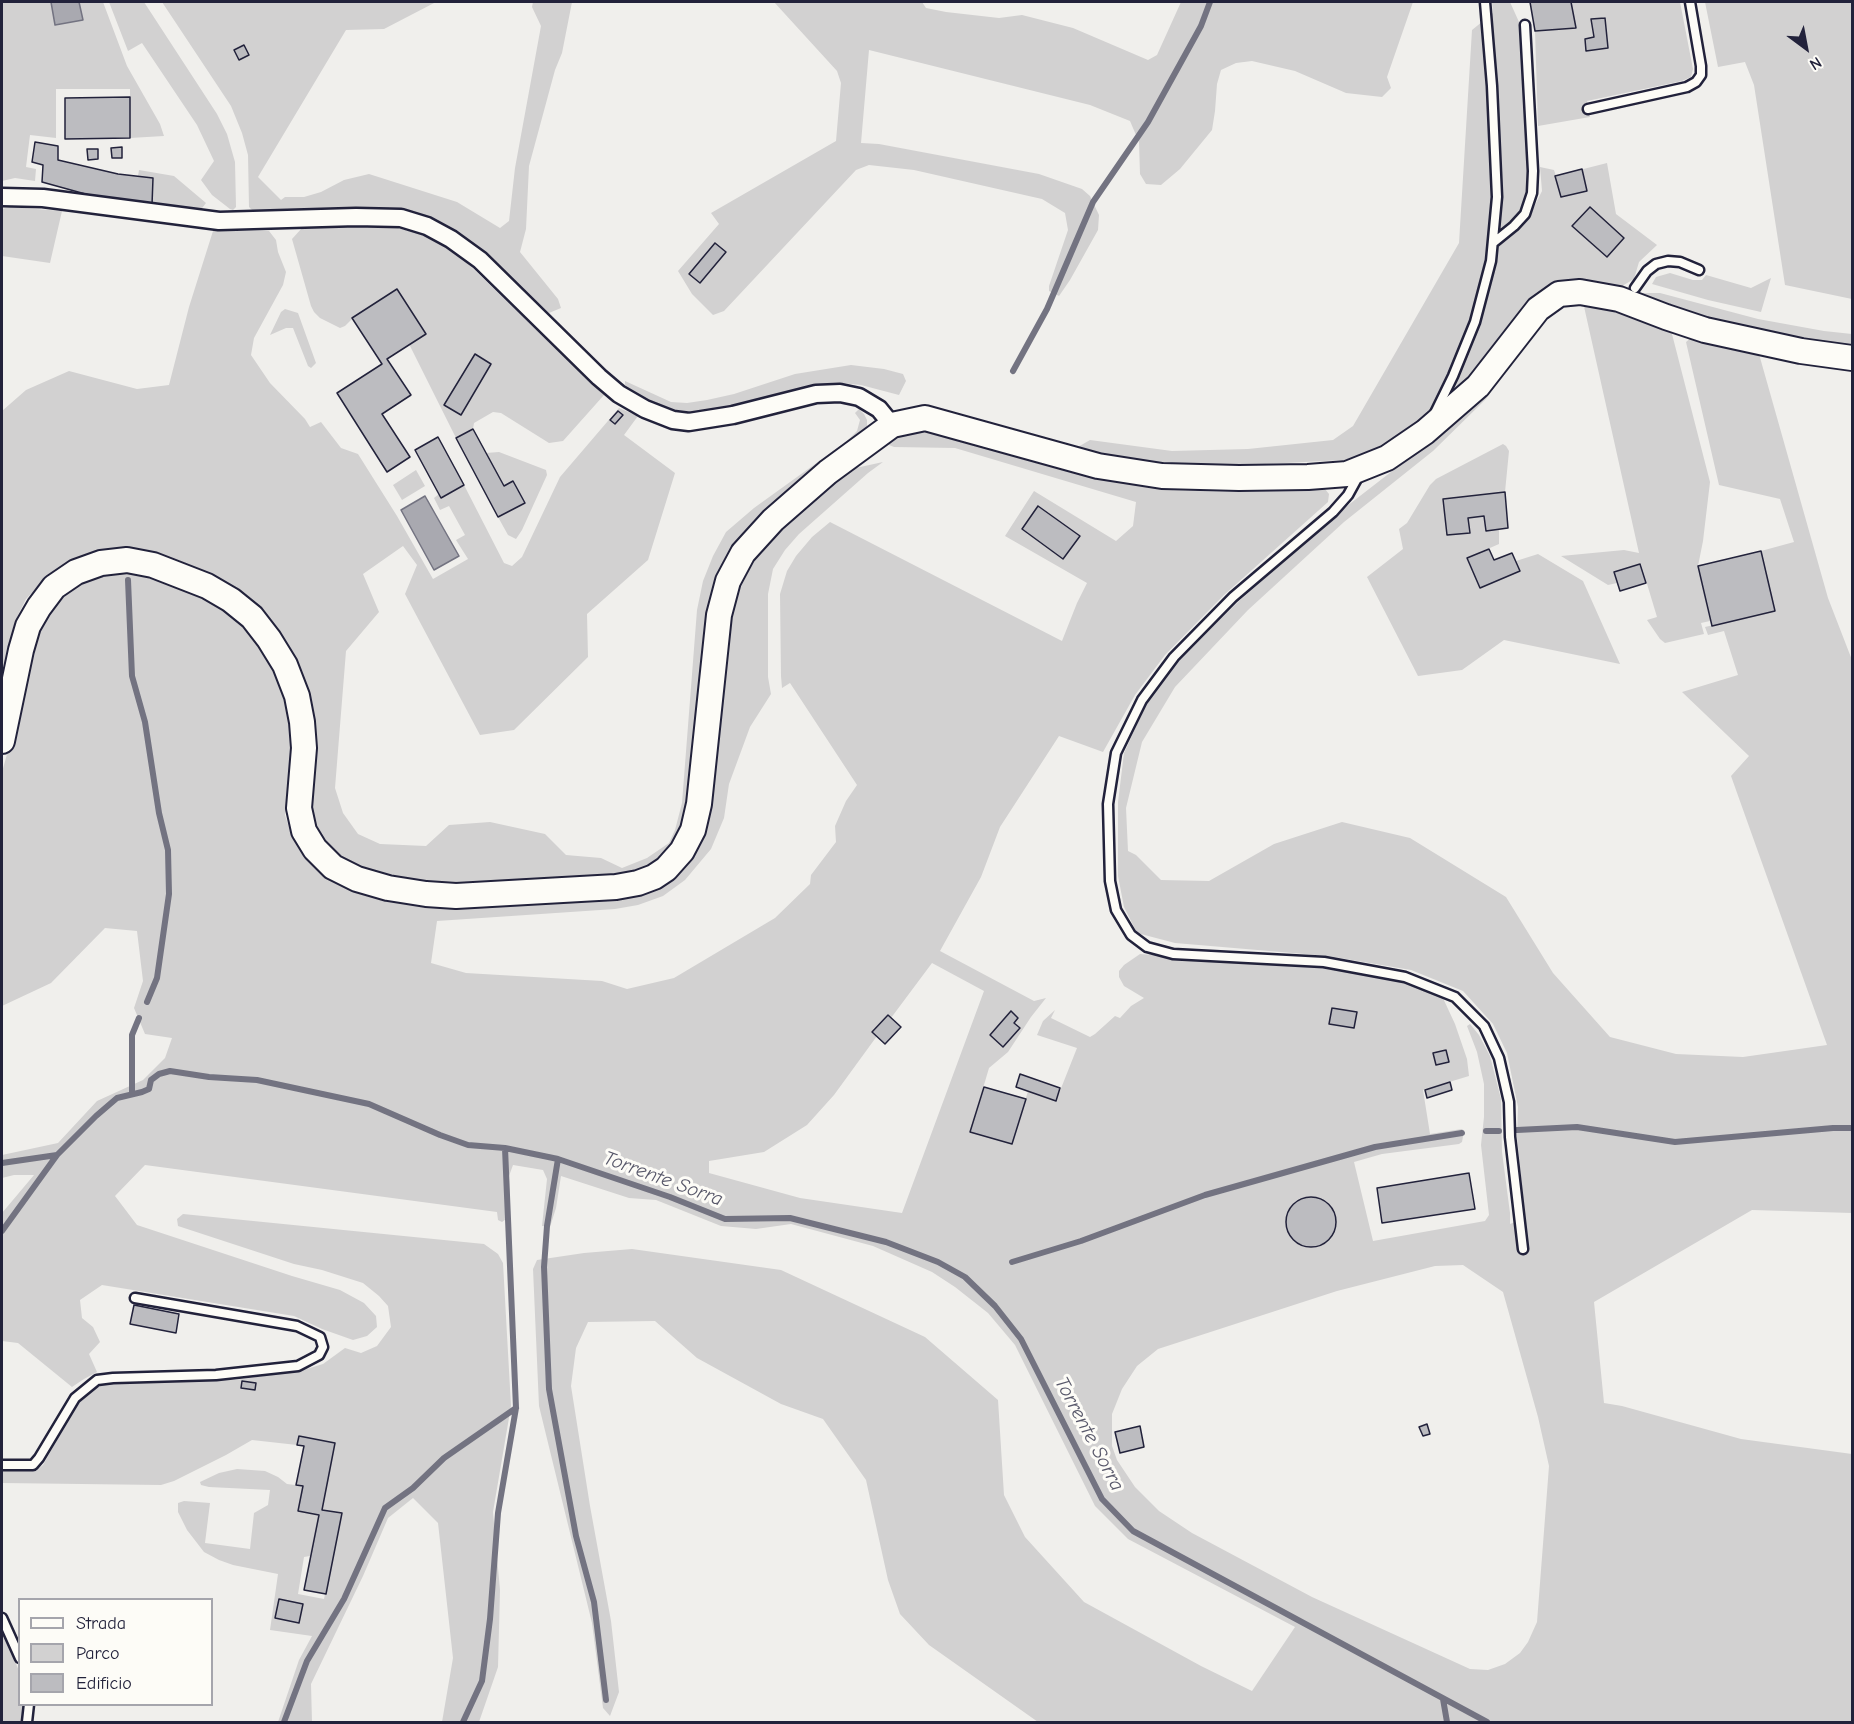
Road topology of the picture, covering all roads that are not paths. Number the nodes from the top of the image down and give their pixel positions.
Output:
1 (1485, 2) edge
2 (1690, 2) edge
3 (1525, 25) dead end
4 (1588, 108) dead end
5 (2, 197) edge
6 (1493, 243) junction
7 (1699, 270) dead end
8 (1635, 288) dead end
9 (1852, 358) edge
10 (892, 425) junction
11 (1425, 432) junction
12 (1364, 467) junction
13 (2, 741) edge
14 (1523, 1249) dead end
15 (135, 1298) dead end
16 (2, 1465) edge
17 (2, 1618) edge
18 (18, 1654) edge
19 (29, 1706) edge
20 (27, 1722) edge

1 - 6 lane
2 - 4 lane
3 - 6 lane
5 - 10 street
6 - 11 lane
7 - 8 lane
9 - 11 street
10 - 12 street
10 - 13 street
11 - 12 street
12 - 14 lane
15 - 16 lane
17 - 18 lane
19 - 20 lane

